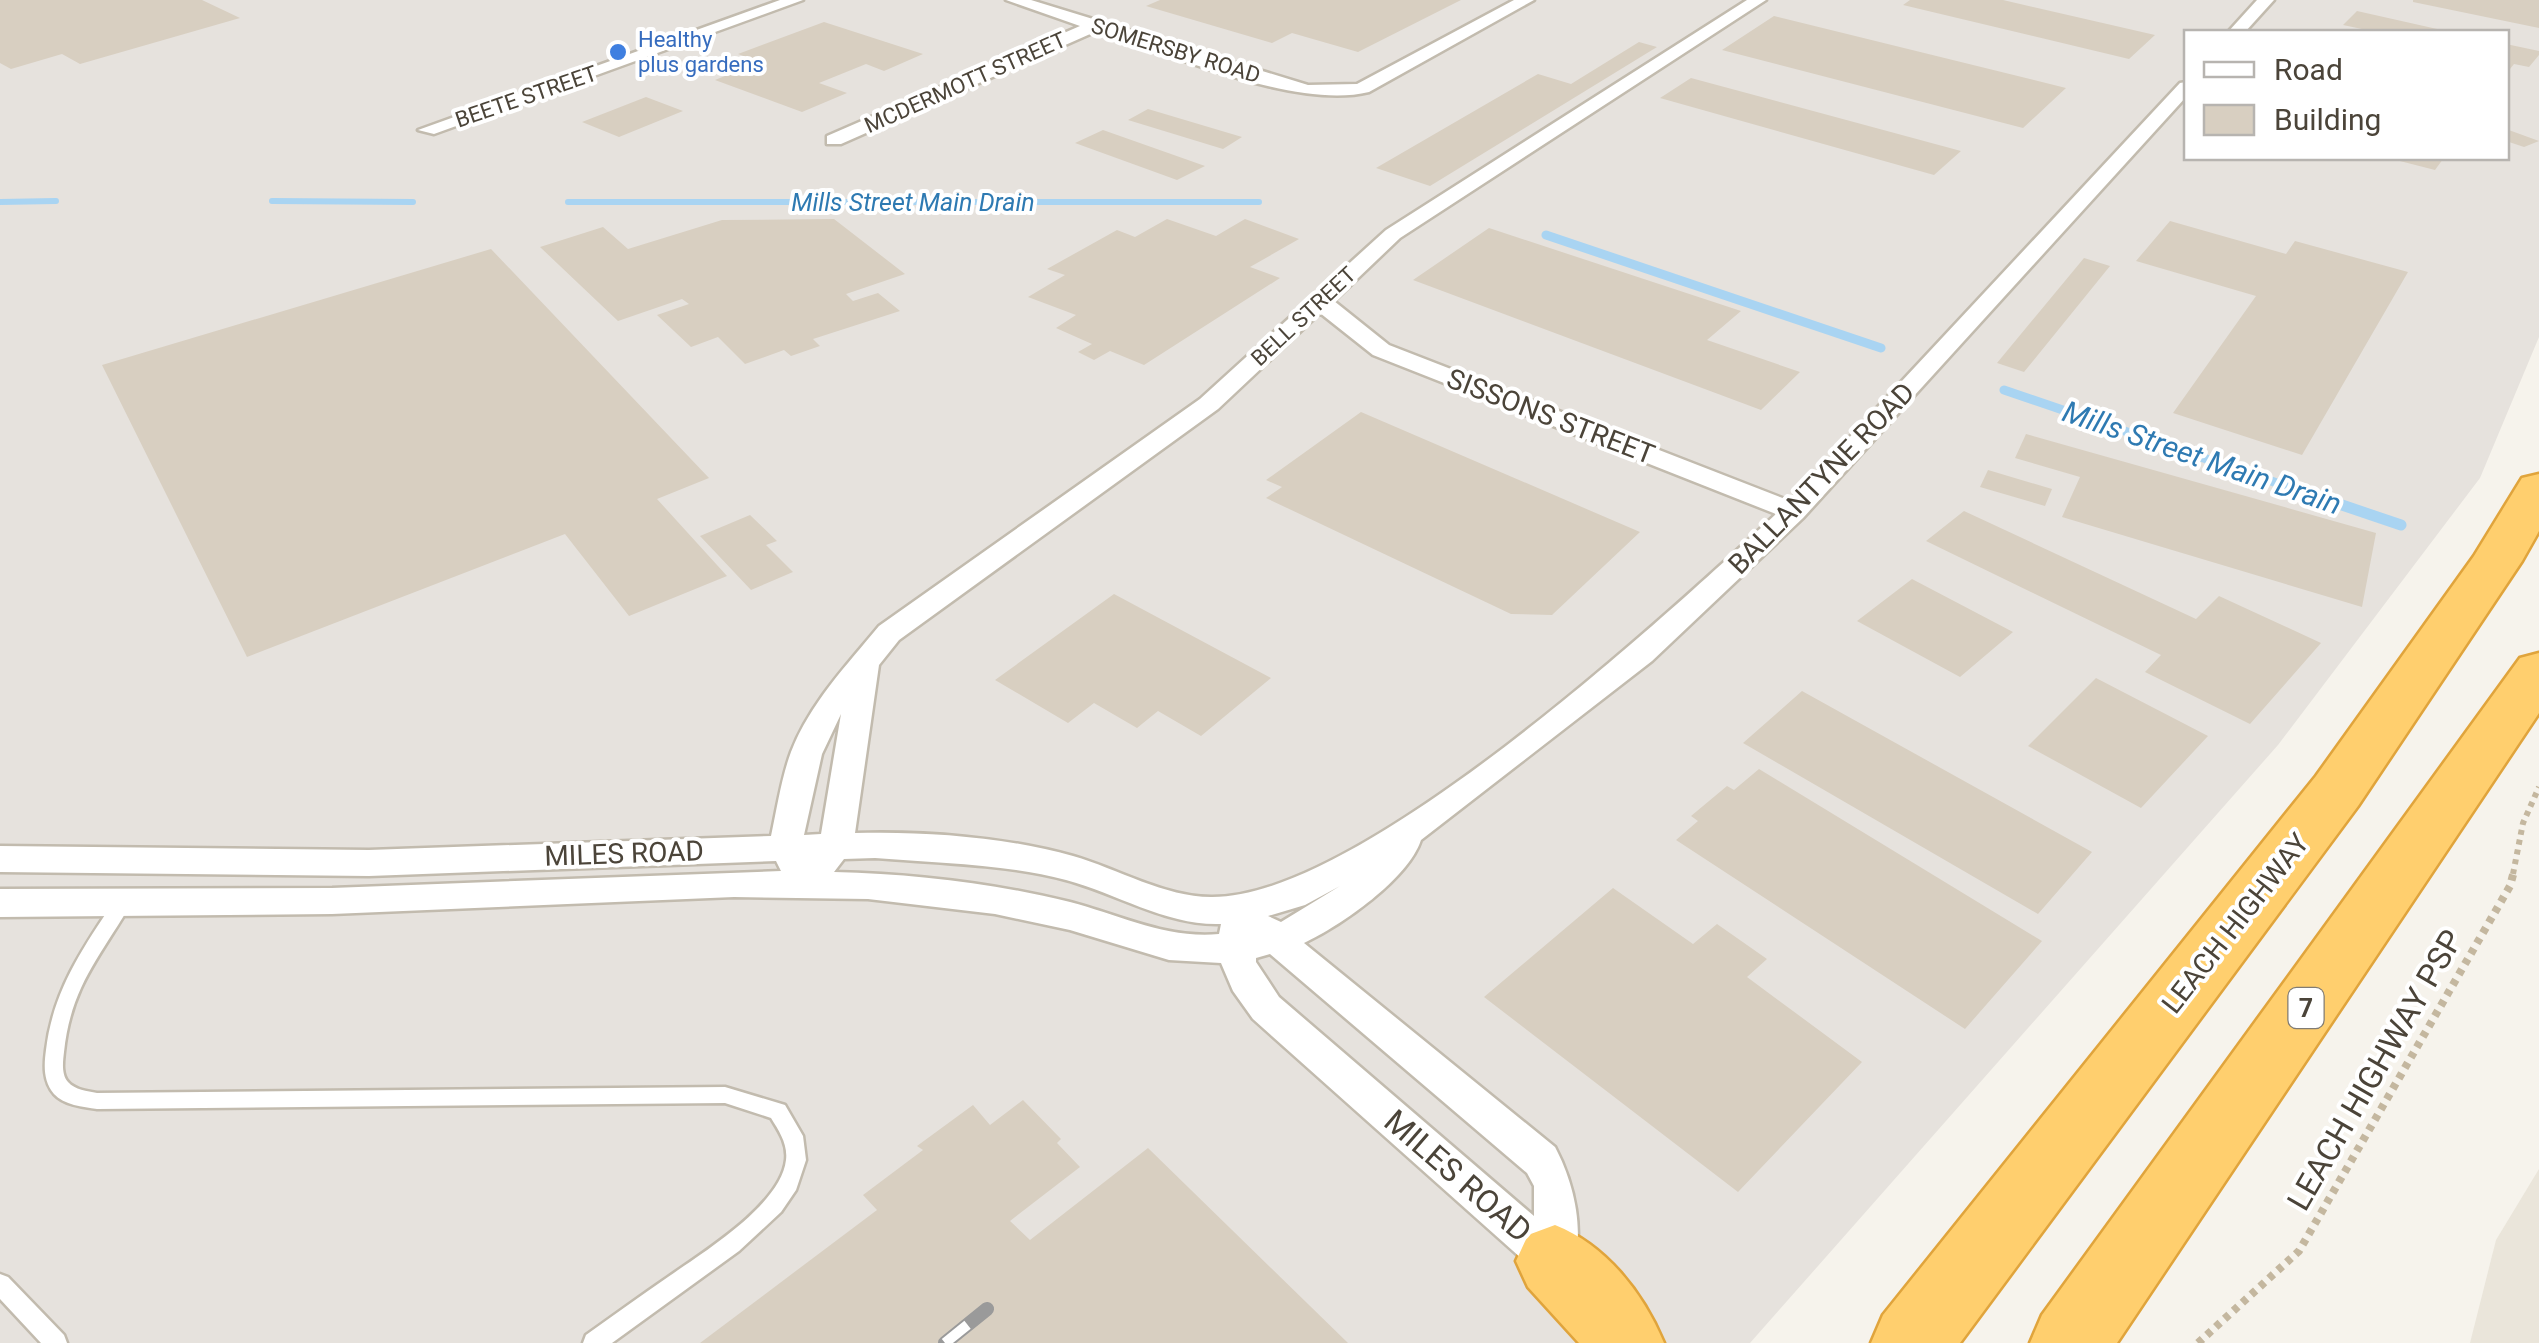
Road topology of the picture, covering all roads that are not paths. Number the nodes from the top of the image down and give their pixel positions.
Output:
1 (795, 0) edge
2 (1014, 0) edge
3 (1526, 0) edge
4 (1758, 0) edge
5 (2266, 0) edge
6 (1096, 25) junction
7 (2238, 30) edge
8 (2184, 88) edge
9 (427, 130) dead end
10 (834, 140) dead end
11 (1320, 300) junction
12 (2539, 488) edge
13 (1794, 512) junction
14 (866, 656) junction
15 (2539, 671) edge
16 (1416, 827) junction
17 (836, 845) junction
18 (785, 846) junction
19 (0, 859) edge
20 (805, 884) junction
21 (124, 902) junction
22 (0, 903) edge
23 (1326, 916) junction
24 (1237, 929) junction
25 (1279, 938) junction
26 (1175, 949) junction
27 (1326, 985) junction
28 (1247, 986) junction
29 (1555, 1261) junction
30 (0, 1284) edge
31 (56, 1343) edge
32 (594, 1343) edge
33 (1624, 1343) edge
34 (1912, 1343) edge
35 (2070, 1343) edge

1 - 9 street, BEETE STREET
2 - 6 street, SOMERSBY ROAD
3 - 6 street, SOMERSBY ROAD
4 - 11 street, BELL STREET
5 - 7 street
6 - 10 street, MCDERMOTT STREET
8 - 13 street, BALLANTYNE ROAD
11 - 13 street, SISSONS STREET
11 - 14 street, BELL STREET
12 - 34 highway, LEACH HIGHWAY
13 - 16 street, BALLANTYNE ROAD
14 - 17 street
14 - 18 street, BELL STREET
15 - 35 highway, 7
16 - 23 street, BALLANTYNE ROAD
16 - 24 street, BALLANTYNE ROAD
17 - 18 street, MILES ROAD
17 - 20 street
17 - 24 street, MILES ROAD
18 - 19 street, MILES ROAD
18 - 20 street
20 - 21 street, MILES ROAD
20 - 26 street, MILES ROAD
21 - 22 street, MILES ROAD
21 - 32 lane
23 - 25 street, BALLANTYNE ROAD
23 - 27 street
24 - 25 street, MILES ROAD
24 - 26 street, MILES ROAD
24 - 28 street
25 - 27 street, MILES ROAD
26 - 28 street, MILES ROAD
27 - 29 street, MILES ROAD
28 - 29 street, MILES ROAD
29 - 33 highway
30 - 31 lane

